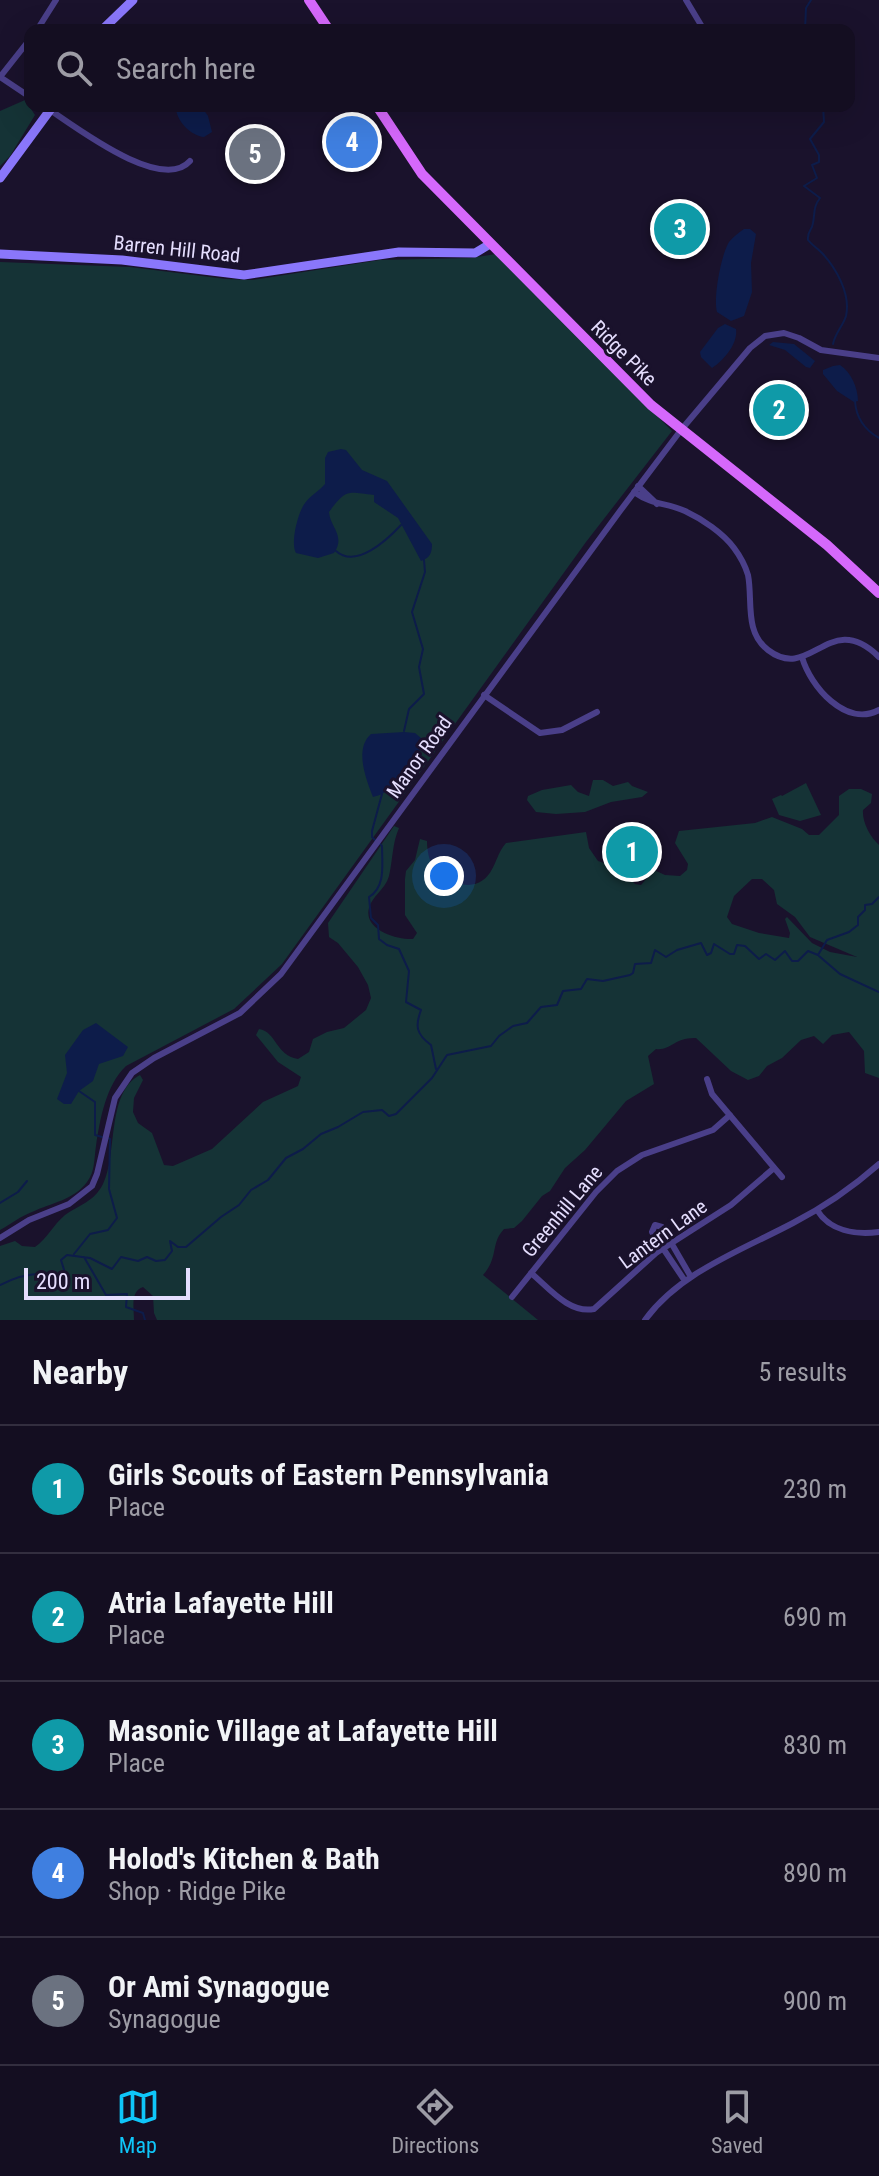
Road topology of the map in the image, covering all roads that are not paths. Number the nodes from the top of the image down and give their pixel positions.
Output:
1 (56, 0) edge
2 (133, 0) edge
3 (309, 0) edge
4 (686, 0) edge
5 (41, 24) edge
6 (108, 24) edge
7 (325, 24) edge
8 (700, 24) edge
9 (24, 47) edge
10 (0, 77) edge
11 (24, 93) edge
12 (46, 112) edge
13 (57, 112) edge
14 (381, 112) edge
15 (190, 161) dead end
16 (0, 178) edge
17 (490, 244) junction
18 (0, 254) edge
19 (879, 358) edge
20 (681, 430) junction
21 (636, 489) junction
22 (879, 593) edge
23 (802, 657) junction
24 (879, 657) edge
25 (484, 695) junction
26 (879, 710) edge
27 (597, 712) dead end
28 (707, 1079) dead end
29 (730, 1115) junction
30 (879, 1164) edge
31 (774, 1168) junction
32 (782, 1177) dead end
33 (817, 1210) junction
34 (879, 1232) edge
35 (0, 1238) edge
36 (667, 1246) junction
37 (531, 1273) junction
38 (688, 1279) junction
39 (512, 1297) dead end
40 (645, 1320) edge

1 - 5 street
2 - 6 street
3 - 7 main road
4 - 8 street
9 - 10 street
10 - 11 street
12 - 16 street
13 - 15 street
14 - 17 main road, Ridge Pike
17 - 18 street, Barren Hill Road
17 - 20 main road, Ridge Pike
19 - 20 street, Manor Road
20 - 21 street, Manor Road
20 - 22 main road, Ridge Pike
21 - 23 street
21 - 25 street, Manor Road
23 - 24 street
23 - 26 street
25 - 27 street
25 - 35 street, Manor Road
28 - 29 street
29 - 31 street
29 - 37 street, Greenhill Lane
30 - 33 street
31 - 32 street
31 - 36 street, Lantern Lane
33 - 34 street
33 - 38 street
36 - 37 street, Lantern Lane
36 - 38 street
37 - 39 street, Greenhill Lane
38 - 40 street

